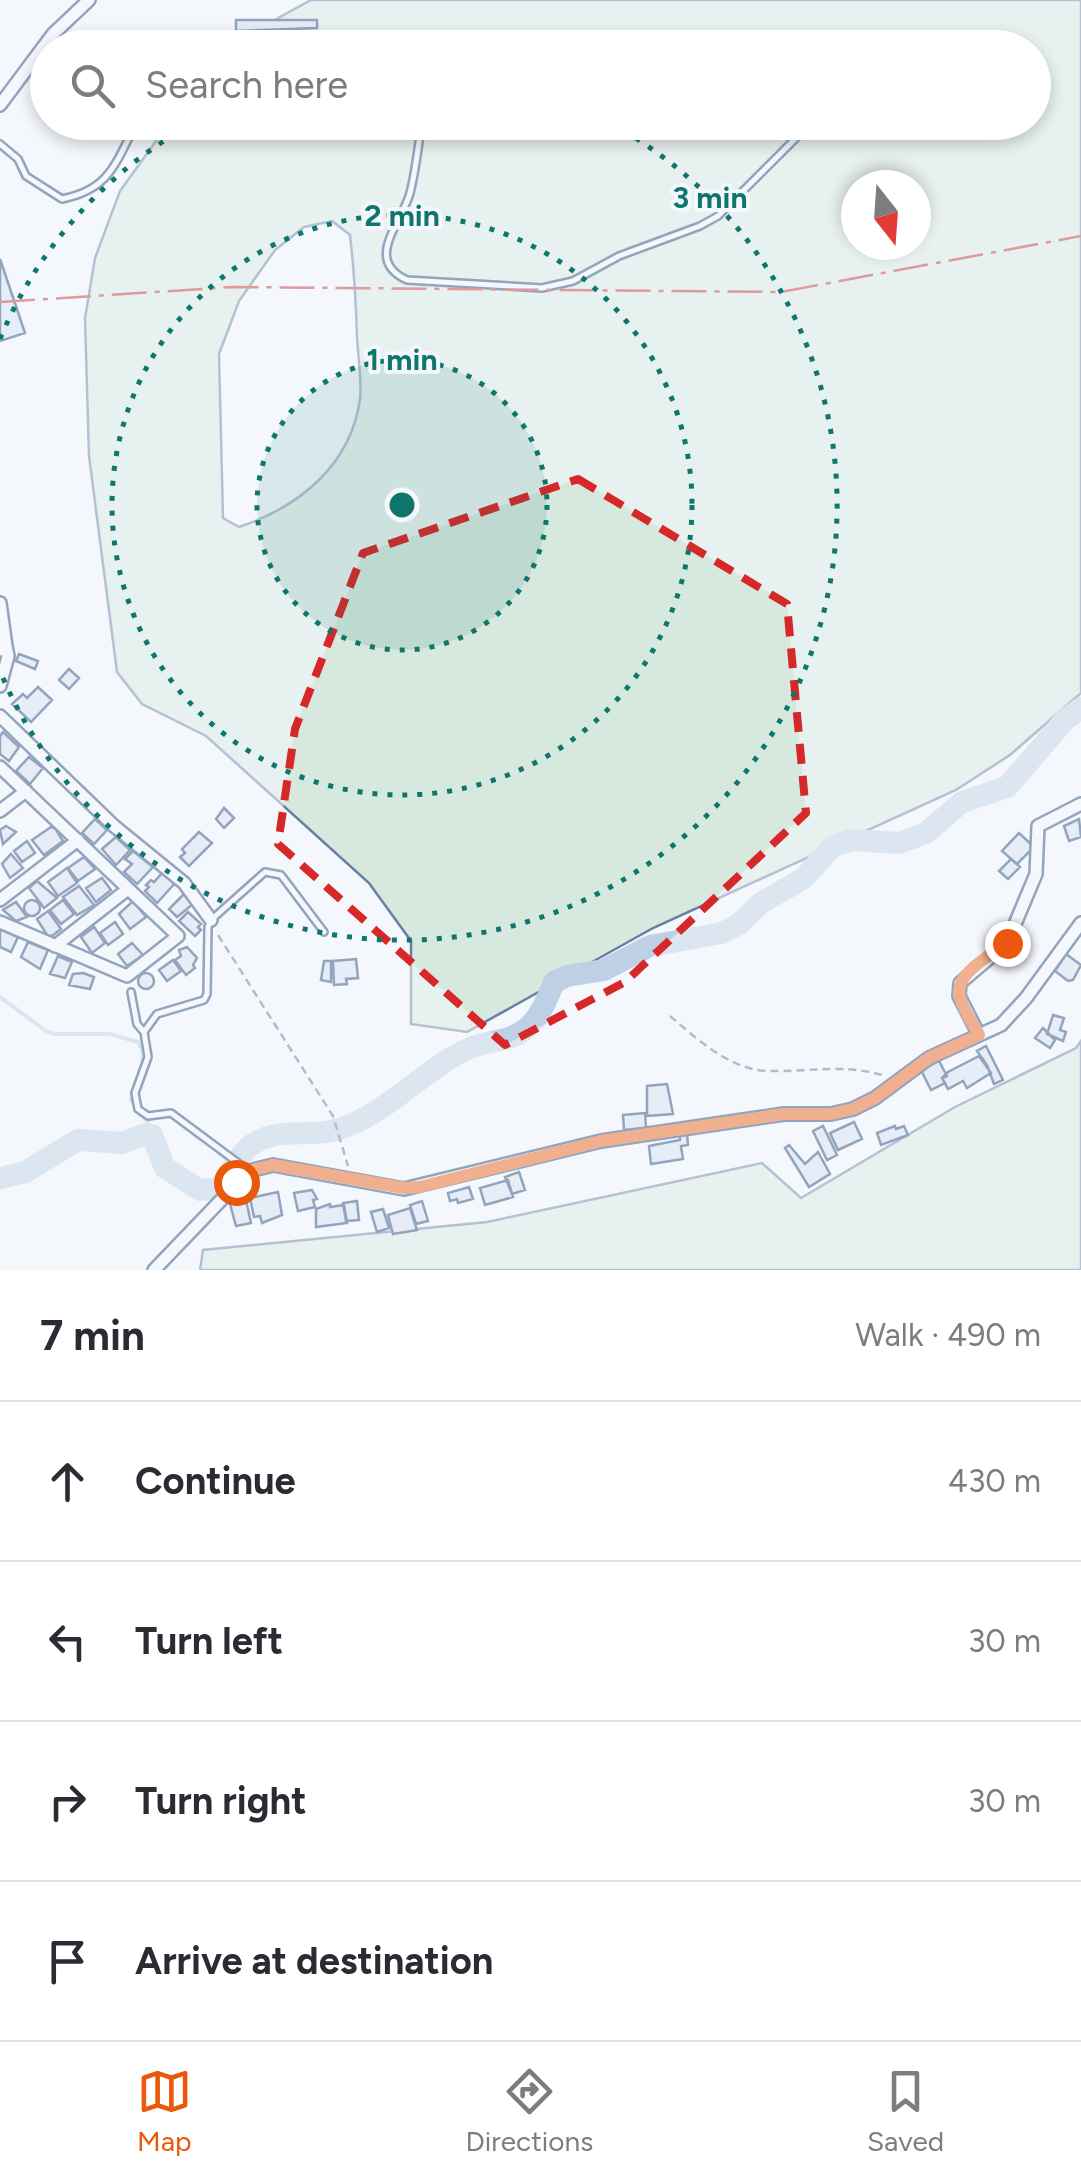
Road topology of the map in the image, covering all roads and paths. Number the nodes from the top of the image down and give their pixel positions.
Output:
1 (90, 0) edge
2 (56, 30) edge
3 (30, 64) edge
4 (0, 105) edge
5 (127, 140) edge
6 (419, 140) edge
7 (794, 140) edge
8 (0, 144) edge
9 (0, 603) edge
10 (3, 648) edge
11 (0, 686) edge
12 (0, 716) edge
13 (0, 766) edge
14 (26, 791) junction
15 (1081, 804) edge
16 (0, 810) edge
17 (78, 840) junction
18 (128, 889) junction
19 (0, 900) edge
20 (211, 920) junction
21 (0, 922) edge
22 (1081, 923) edge
23 (324, 932) dead end
24 (55, 946) junction
25 (131, 992) dead end
26 (670, 1016) dead end
27 (144, 1032) junction
28 (979, 1035) junction
29 (902, 1078) junction
30 (245, 1168) junction
31 (352, 1178) junction
32 (154, 1270) edge

1 - 2 street
3 - 4 street
5 - 8 lane
6 - 7 lane
9 - 10 street
10 - 11 street
12 - 20 street
13 - 14 street
14 - 16 street
14 - 17 street
15 - 28 street
17 - 18 street
17 - 19 street
18 - 24 street
18 - 24 street
20 - 23 lane
20 - 27 lane
20 - 31 path
21 - 24 street
22 - 28 street
25 - 27 lane
26 - 29 path
27 - 30 lane
28 - 29 street
29 - 31 street
30 - 31 street
30 - 32 street

